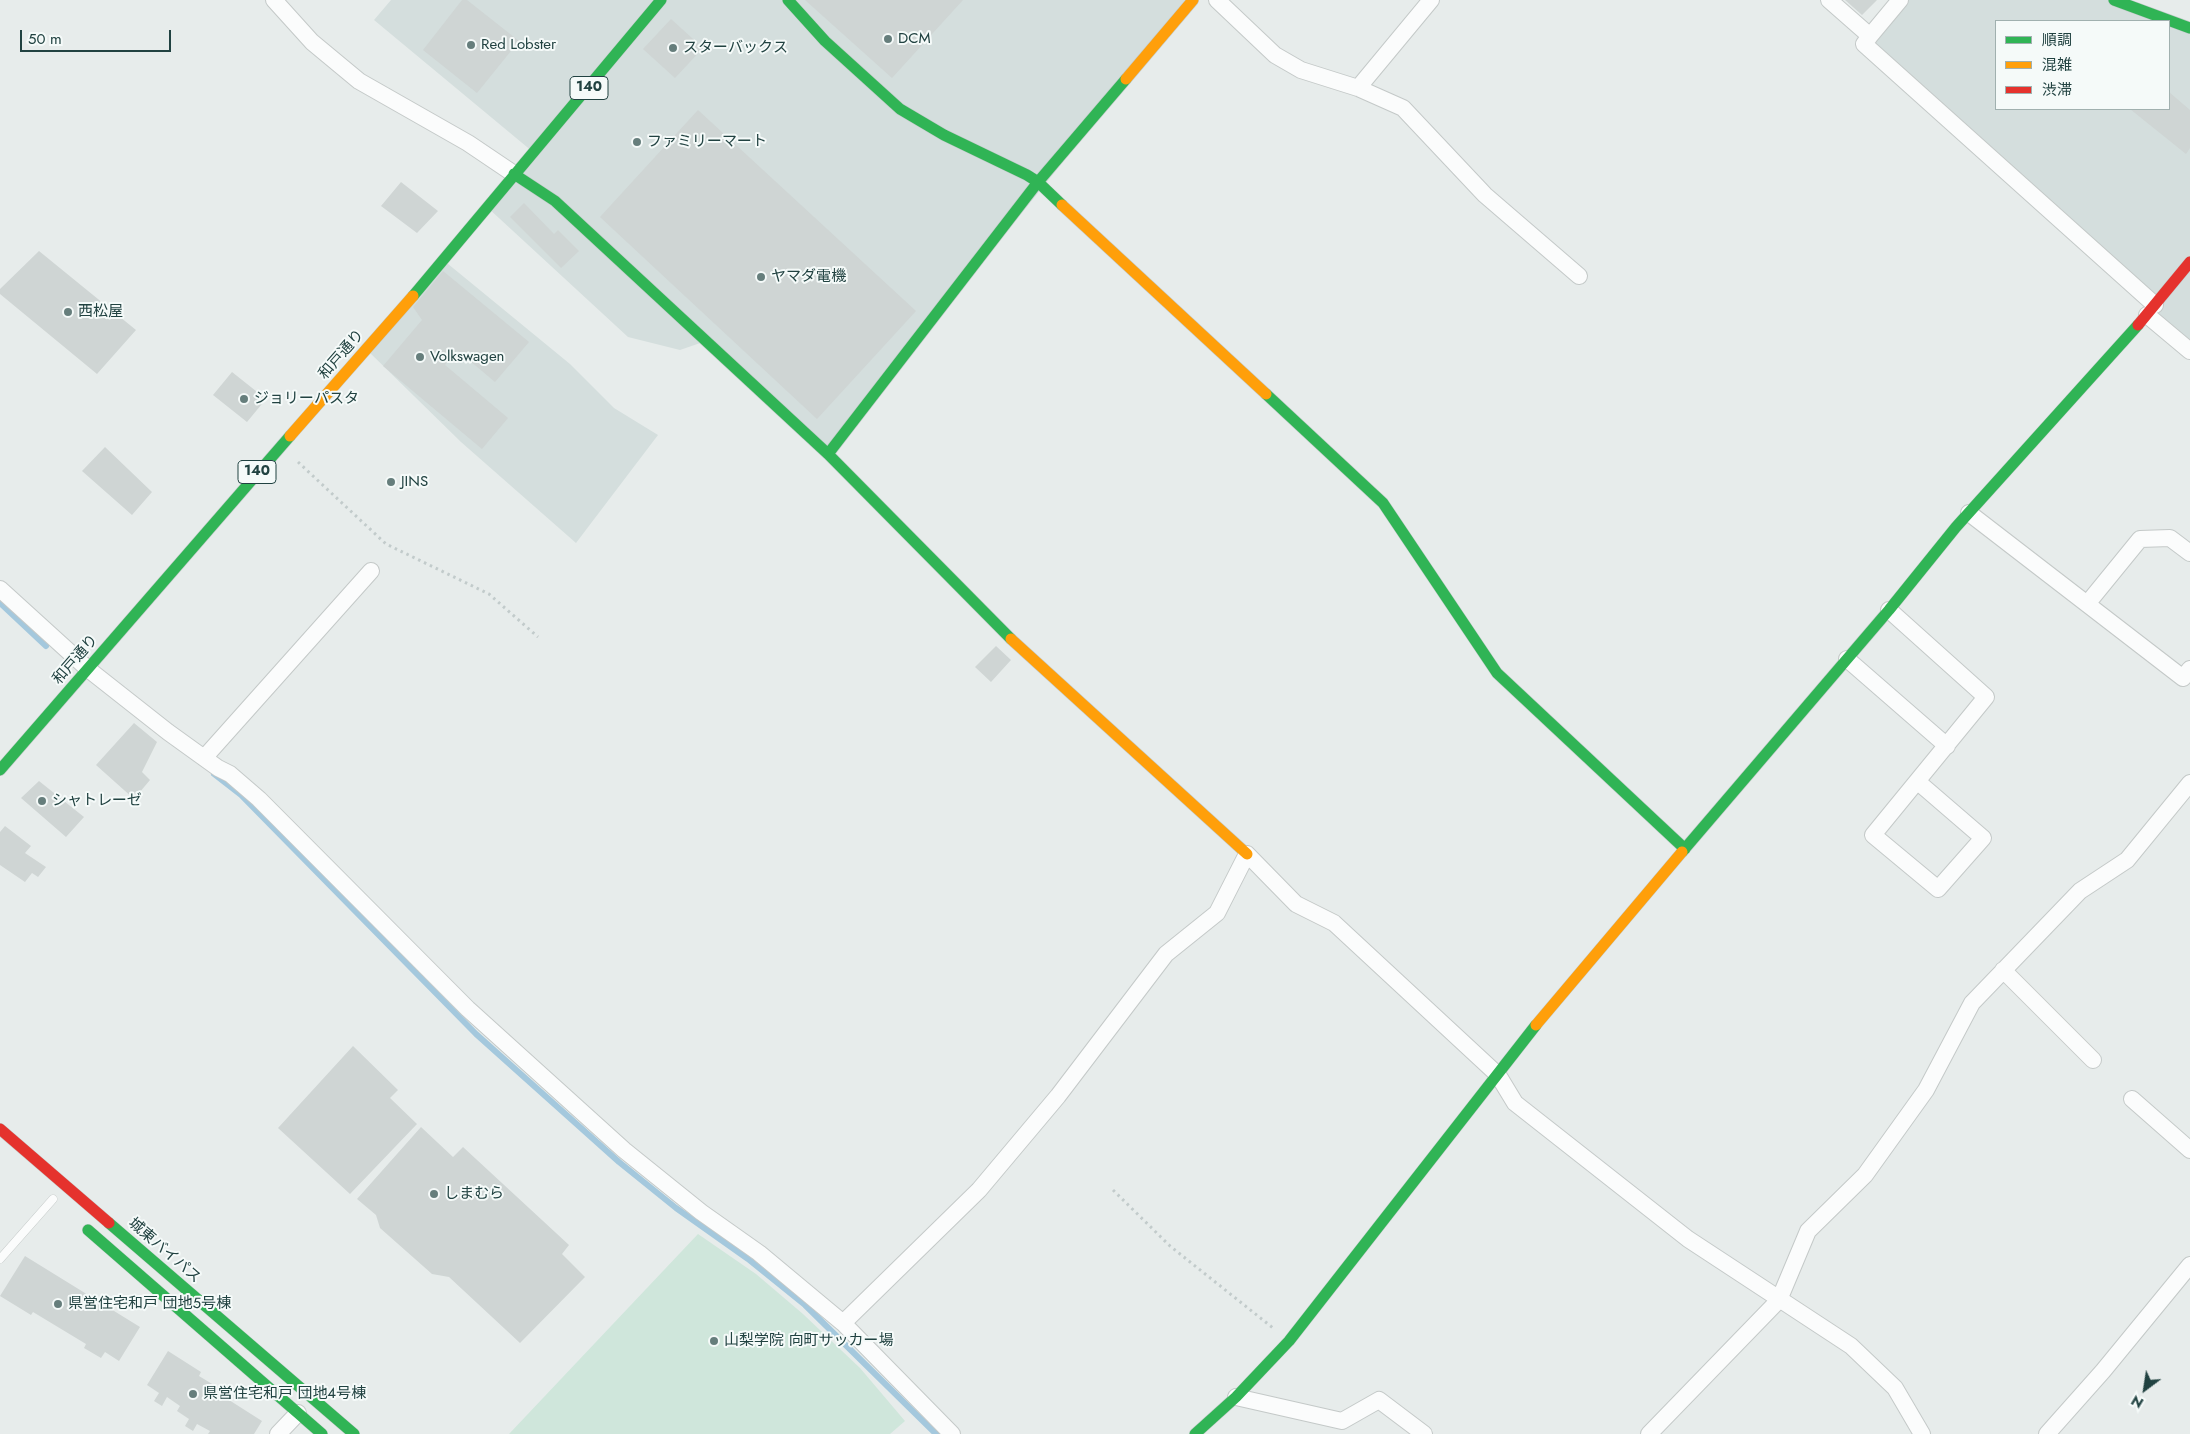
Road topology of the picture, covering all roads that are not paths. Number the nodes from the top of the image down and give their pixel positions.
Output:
1 (274, 0) edge
2 (661, 0) edge
3 (788, 0) edge
4 (1193, 0) edge
5 (1217, 0) edge
6 (1431, 0) edge
7 (1830, 0) edge
8 (1900, 0) edge
9 (2114, 0) edge
10 (2168, 20) edge
11 (2170, 21) edge
12 (2190, 28) edge
13 (1870, 36) junction
14 (1358, 88) junction
15 (514, 174) junction
16 (1038, 182) junction
17 (2190, 262) edge
18 (1580, 276) dead end
19 (2151, 310) junction
20 (2190, 351) edge
21 (828, 454) junction
22 (1970, 513) junction
23 (2190, 553) edge
24 (371, 571) dead end
25 (0, 589) edge
26 (2088, 604) junction
27 (1889, 610) junction
28 (1846, 659) junction
29 (88, 669) junction
30 (2190, 669) edge
31 (1947, 746) junction
32 (204, 758) junction
33 (0, 770) edge
34 (1918, 782) junction
35 (2190, 783) edge
36 (1685, 850) junction
37 (1247, 854) junction
38 (2004, 970) junction
39 (2093, 1060) dead end
40 (1498, 1075) junction
41 (2132, 1099) dead end
42 (0, 1129) edge
43 (2190, 1150) edge
44 (53, 1200) dead end
45 (83, 1225) dead end
46 (0, 1259) edge
47 (2190, 1265) edge
48 (1779, 1300) junction
49 (843, 1323) junction
50 (1236, 1397) junction
51 (298, 1412) junction
52 (278, 1434) edge
53 (322, 1434) edge
54 (354, 1434) edge
55 (952, 1434) edge
56 (1195, 1434) edge
57 (1424, 1434) edge
58 (1649, 1434) edge
59 (1922, 1434) edge
60 (2047, 1434) edge

1 - 15 street
2 - 15 main road, 和戸通り / 140
3 - 16 main road
4 - 16 main road
5 - 14 street
6 - 14 street
7 - 13 street
8 - 13 street
9 - 10 main road
11 - 12 main road
13 - 19 street
14 - 18 street
15 - 21 main road
15 - 29 main road, 和戸通り / 140
16 - 21 main road
16 - 36 main road
17 - 19 main road
19 - 20 street
19 - 22 main road
21 - 37 main road
22 - 26 street
22 - 27 main road
23 - 26 street
24 - 32 street
25 - 29 street
26 - 30 street
27 - 28 main road
27 - 31 street
28 - 31 street
28 - 36 main road
29 - 32 street
29 - 33 main road, 和戸通り / 140
31 - 34 street
32 - 49 street
34 - 34 street
35 - 38 street
36 - 40 main road
37 - 40 street
37 - 49 street
38 - 39 street
38 - 48 street
40 - 48 street
40 - 50 main road
41 - 43 street
42 - 54 main road, 城東バイパス
44 - 46 lane
45 - 51 main road
47 - 60 street
48 - 58 street
48 - 59 street
49 - 55 street
50 - 56 main road
50 - 57 street
51 - 52 street
51 - 53 main road

